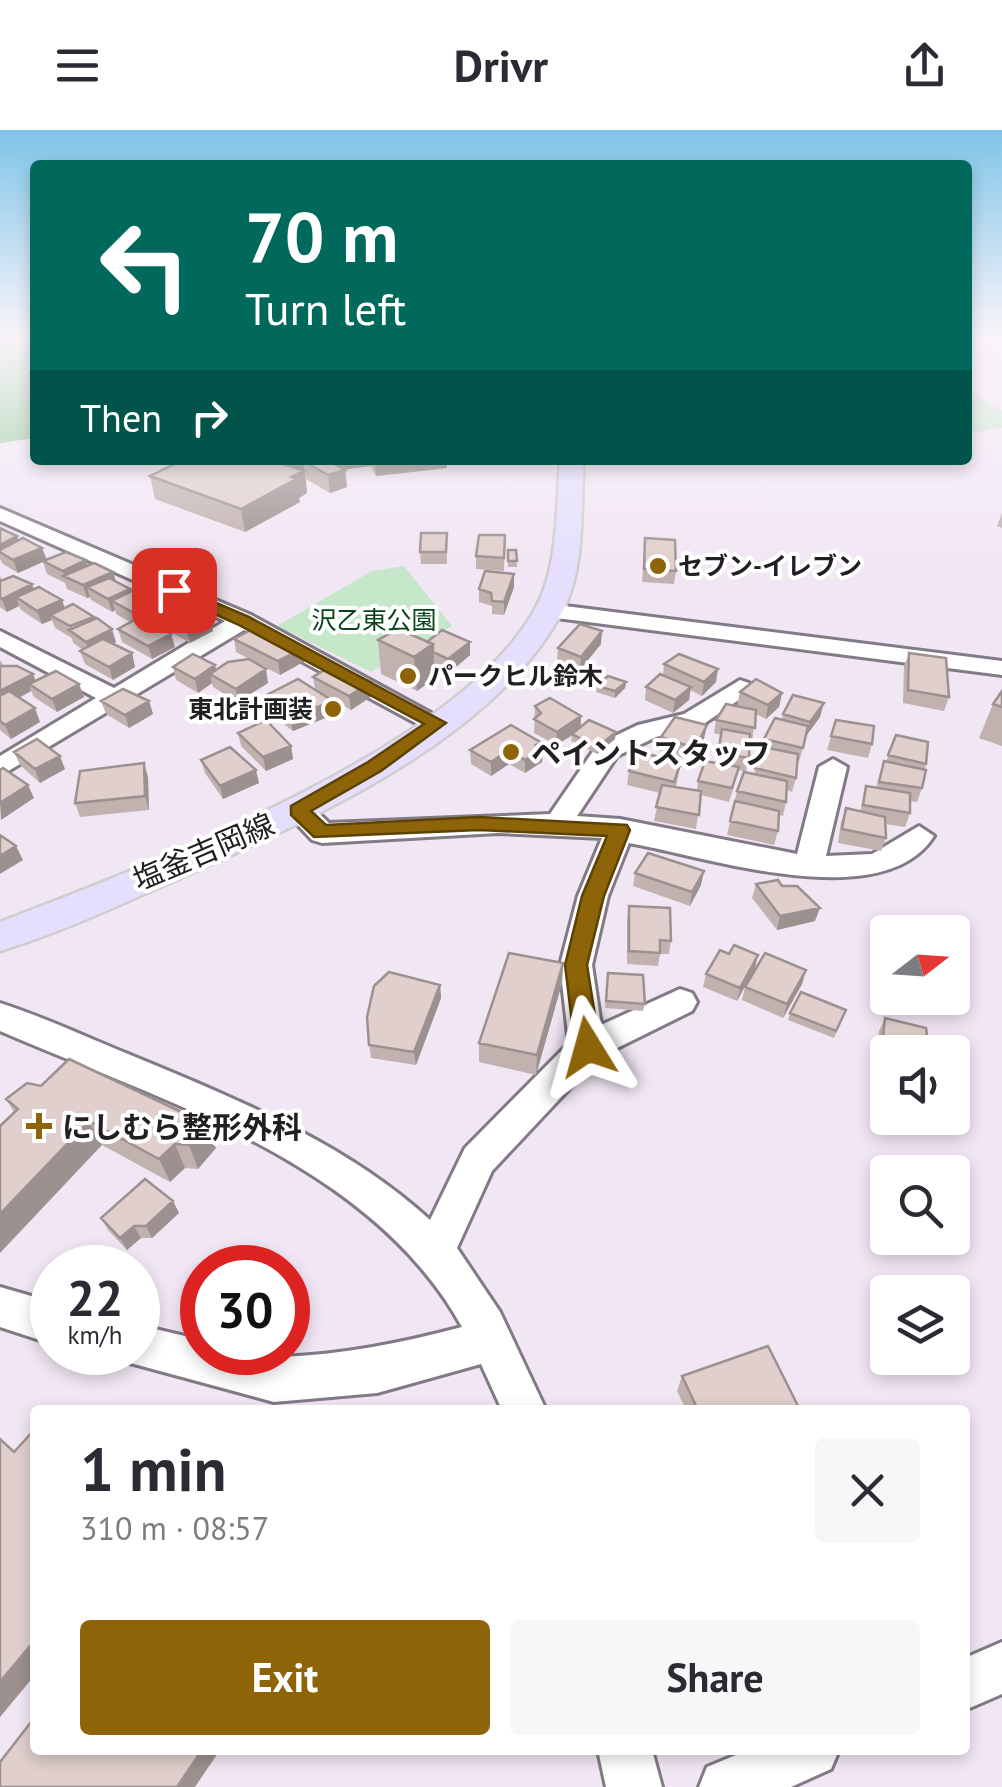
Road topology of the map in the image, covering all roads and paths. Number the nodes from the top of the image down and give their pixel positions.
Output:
1 (571, 465) edge
2 (0, 514) edge
3 (549, 612) junction
4 (243, 620) junction
5 (0, 638) edge
6 (1002, 668) edge
7 (740, 688) edge
8 (115, 698) junction
9 (436, 723) junction
10 (833, 767) dead end
11 (0, 768) edge
12 (298, 810) junction
13 (558, 824) junction
14 (620, 830) junction
15 (919, 836) dead end
16 (809, 865) junction
17 (0, 937) edge
18 (680, 1002) dead end
19 (0, 1016) edge
20 (588, 1047) junction
21 (435, 1252) junction
22 (0, 1308) edge
23 (30, 1317) edge
24 (492, 1340) junction
25 (160, 1352) edge
26 (522, 1405) edge
27 (1002, 1668) edge
28 (970, 1682) edge
29 (625, 1755) edge
30 (801, 1755) edge
31 (634, 1787) edge
32 (727, 1787) edge

1 - 3 main road, 塩釜吉岡線
2 - 4 street
3 - 6 street
3 - 9 main road, 塩釜吉岡線
4 - 8 street
4 - 9 street
5 - 8 street
7 - 13 street
8 - 11 street
9 - 12 main road, 塩釜吉岡線
10 - 16 street
12 - 13 street
12 - 17 main road, 塩釜吉岡線
13 - 14 street
14 - 16 street
14 - 20 street
15 - 16 street
18 - 20 street
19 - 21 street
20 - 21 street
21 - 24 street
22 - 23 street
24 - 25 street
24 - 26 street
27 - 28 street
29 - 31 street
30 - 32 street

